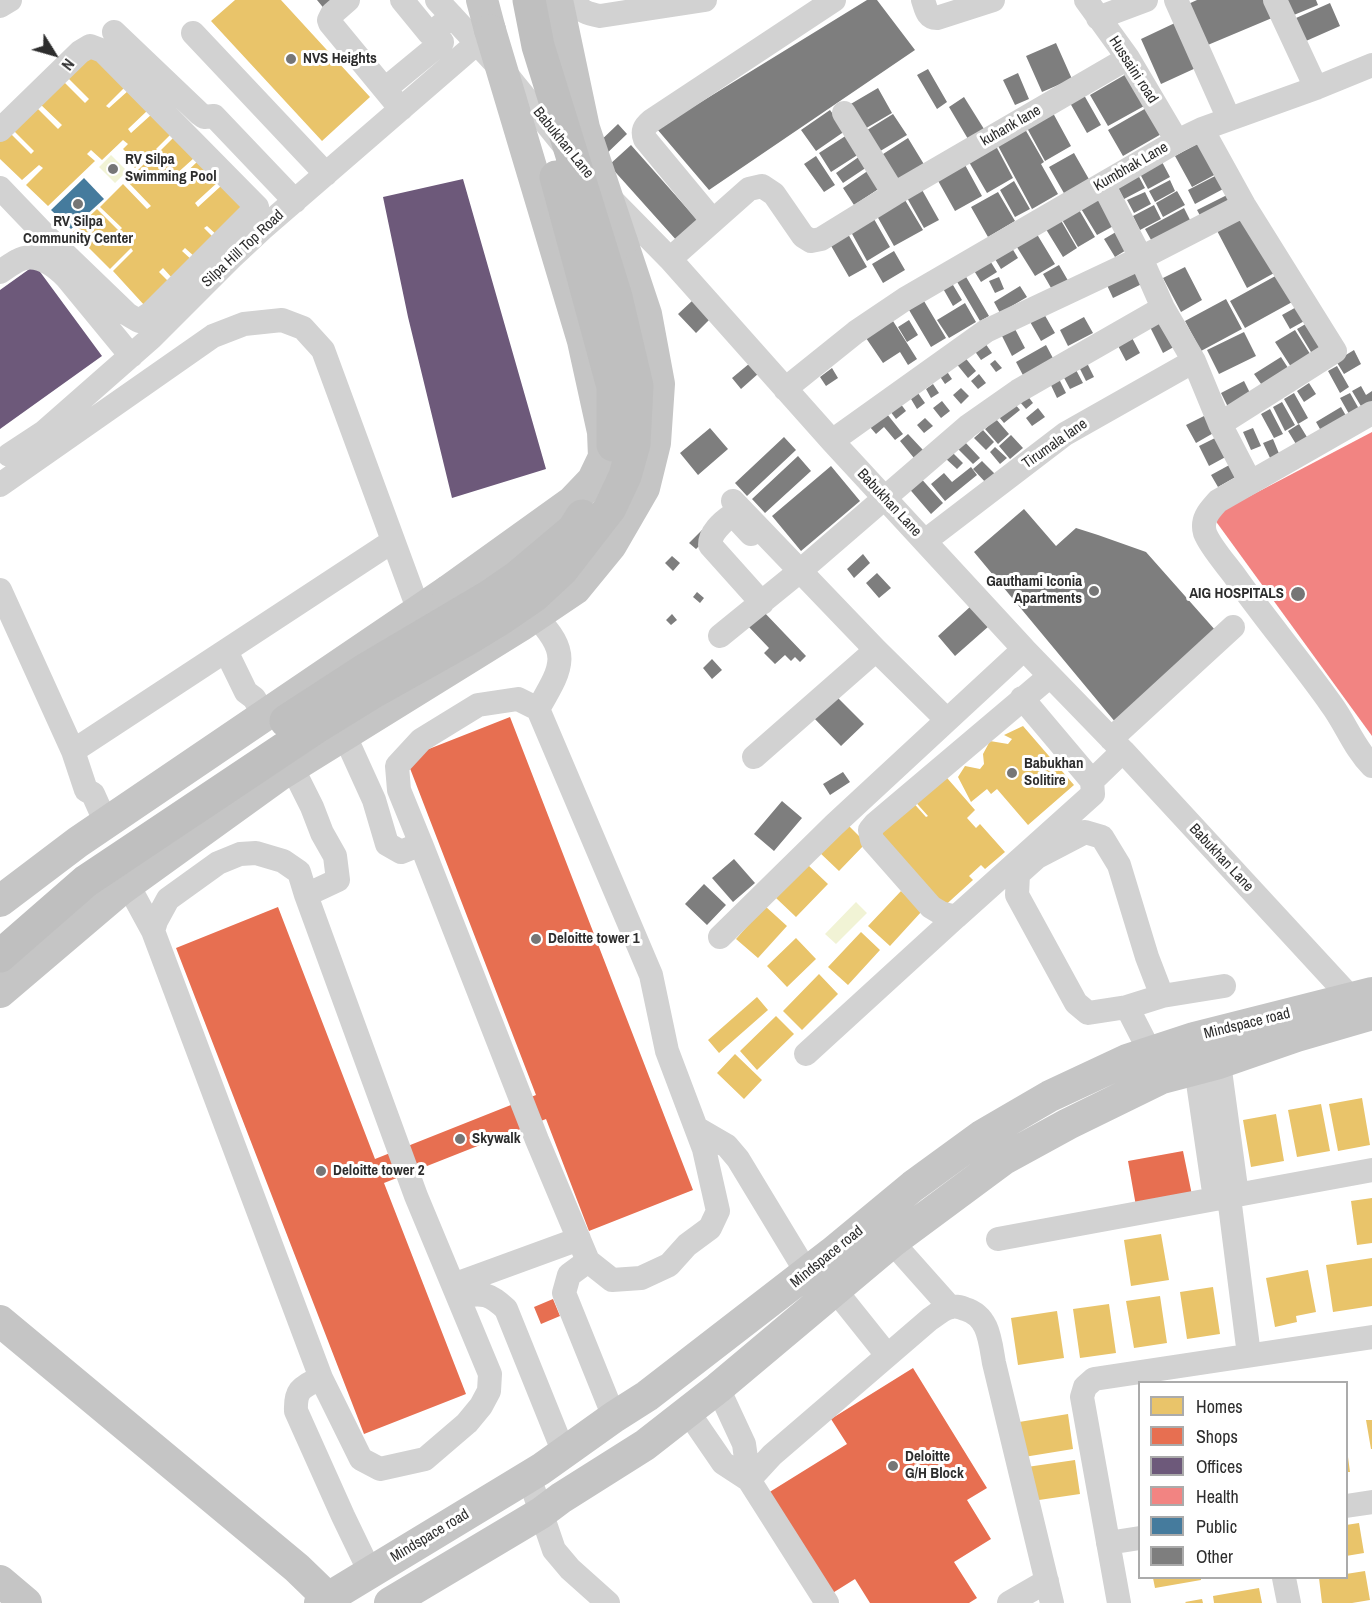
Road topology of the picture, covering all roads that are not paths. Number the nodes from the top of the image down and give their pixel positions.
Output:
1 (10, 0) edge
2 (348, 0) edge
3 (402, 0) edge
4 (482, 0) edge
5 (506, 0) edge
6 (528, 0) edge
7 (557, 0) edge
8 (573, 0) edge
9 (705, 0) edge
10 (834, 0) edge
11 (923, 0) edge
12 (993, 0) edge
13 (1146, 0) edge
14 (1275, 0) edge
15 (1178, 4) edge
16 (0, 6) edge
17 (444, 8) edge
18 (1092, 9) edge
19 (114, 32) dead end
20 (193, 33) dead end
21 (483, 36) junction
22 (442, 42) dead end
23 (1128, 58) junction
24 (1372, 65) edge
25 (1316, 88) junction
26 (385, 89) junction
27 (401, 109) junction
28 (844, 113) dead end
29 (1229, 119) junction
30 (1202, 129) junction
31 (0, 130) edge
32 (1177, 141) junction
33 (326, 174) junction
34 (1103, 183) junction
35 (0, 188) edge
36 (894, 194) junction
37 (295, 201) junction
38 (1244, 205) junction
39 (713, 221) junction
40 (255, 223) junction
41 (224, 252) junction
42 (1141, 258) junction
43 (670, 259) junction
44 (0, 272) edge
45 (1162, 308) junction
46 (131, 356) junction
47 (1194, 361) junction
48 (785, 389) junction
49 (1372, 413) edge
50 (1220, 424) junction
51 (832, 441) junction
52 (5, 450) edge
53 (1246, 474) dead end
54 (0, 478) edge
55 (0, 485) edge
56 (885, 499) junction
57 (733, 501) dead end
58 (393, 541) junction
59 (925, 541) junction
60 (766, 542) junction
61 (800, 571) junction
62 (0, 590) edge
63 (758, 598) junction
64 (419, 611) junction
65 (535, 616) junction
66 (1233, 627) dead end
67 (720, 636) dead end
68 (1023, 649) junction
69 (876, 650) junction
70 (225, 651) junction
71 (1050, 676) junction
72 (1022, 698) junction
73 (538, 709) junction
74 (260, 719) junction
75 (947, 720) junction
76 (344, 734) junction
77 (1117, 745) junction
78 (215, 749) junction
79 (73, 751) junction
80 (754, 757) dead end
81 (1372, 766) edge
82 (292, 767) junction
83 (168, 781) junction
84 (1092, 781) junction
85 (247, 798) junction
86 (102, 826) junction
87 (204, 829) junction
88 (421, 844) junction
89 (128, 885) junction
90 (306, 895) junction
91 (0, 902) edge
92 (956, 917) junction
93 (0, 927) edge
94 (153, 932) junction
95 (720, 937) dead end
96 (0, 956) edge
97 (1224, 986) dead end
98 (0, 992) edge
99 (1162, 996) junction
100 (1365, 1001) edge
101 (1127, 1007) junction
102 (1150, 1052) junction
103 (806, 1054) dead end
104 (1208, 1066) junction
105 (696, 1128) junction
106 (1372, 1170) edge
107 (1227, 1197) junction
108 (998, 1239) dead end
109 (892, 1242) junction
110 (583, 1250) junction
111 (807, 1273) junction
112 (835, 1290) junction
113 (455, 1291) junction
114 (949, 1306) junction
115 (0, 1321) edge
116 (1372, 1337) edge
117 (887, 1355) junction
118 (1249, 1356) junction
119 (321, 1378) junction
120 (718, 1388) junction
121 (688, 1412) junction
122 (615, 1417) junction
123 (564, 1453) junction
124 (529, 1477) junction
125 (749, 1480) junction
126 (1372, 1502) edge
127 (1348, 1506) edge
128 (541, 1513) junction
129 (1138, 1538) edge
130 (1108, 1543) junction
131 (370, 1572) junction
132 (1284, 1579) edge
133 (0, 1581) edge
134 (1049, 1592) edge
135 (324, 1600) edge
136 (26, 1603) edge
137 (390, 1603) edge
138 (608, 1603) edge
139 (827, 1603) edge
140 (1009, 1603) edge
141 (1119, 1603) edge
142 (1289, 1603) edge

1 - 16 street
2 - 26 street
3 - 17 street
4 - 21 main road
5 - 93 highway, bridge
6 - 96 highway, bridge
7 - 65 main road, bridge
8 - 9 street
10 - 39 street
11 - 12 street
13 - 18 street
14 - 25 street
15 - 29 street
17 - 21 street, Babukhan Lane
18 - 23 street, Hussaini road
19 - 37 street
20 - 33 street
21 - 27 street, Silpa Hill Top Road
21 - 43 street, Babukhan Lane
21 - 64 main road, bridge
22 - 26 street
23 - 32 street, Hussaini road
23 - 36 street, kuhank lane
24 - 25 street, Kumbhak Lane
25 - 29 street, Kumbhak Lane
26 - 27 street
27 - 33 street, Silpa Hill Top Road
28 - 36 street
29 - 30 street, Kumbhak Lane
30 - 32 street, Kumbhak Lane
30 - 38 street
31 - 40 street
32 - 34 street, Kumbhak Lane
33 - 37 street, Silpa Hill Top Road
34 - 42 street
34 - 48 street, Kumbhak Lane
35 - 41 street
36 - 39 street, kuhank lane
37 - 40 street, Silpa Hill Top Road
38 - 42 street
38 - 50 street
39 - 43 street
40 - 41 street, Silpa Hill Top Road
41 - 46 street, Silpa Hill Top Road
42 - 45 street
42 - 51 street
43 - 48 street, Babukhan Lane
44 - 46 street
45 - 47 street
45 - 56 street
46 - 52 street, Silpa Hill Top Road
47 - 50 street
47 - 59 street, Tirumala lane
48 - 51 street, Babukhan Lane
49 - 81 street
50 - 53 street
51 - 56 street, Babukhan Lane
52 - 54 street
55 - 58 street
56 - 59 street, Babukhan Lane
56 - 61 street
57 - 60 street
58 - 64 street
58 - 70 street
59 - 68 street, Babukhan Lane
60 - 61 street
60 - 63 street
60 - 63 street
61 - 63 street
61 - 69 street
62 - 79 street
63 - 67 street
64 - 74 main road
65 - 73 street
65 - 76 main road
66 - 77 street
68 - 71 street, Babukhan Lane
68 - 75 street
69 - 75 street
69 - 80 street
70 - 74 street
70 - 79 street
71 - 72 street
71 - 77 street, Babukhan Lane
72 - 84 street
72 - 92 street
73 - 88 street
73 - 105 street
74 - 78 main road
75 - 95 street
76 - 82 main road
76 - 88 street
77 - 84 street
77 - 100 street, Babukhan Lane
78 - 83 main road
78 - 85 main road
79 - 86 street
82 - 85 main road
82 - 90 street
83 - 86 main road
83 - 87 main road
84 - 92 street
85 - 87 main road
86 - 91 main road
87 - 89 main road
88 - 110 street
89 - 94 street
89 - 98 main road
90 - 94 street
90 - 113 street
92 - 103 street
94 - 119 street
97 - 99 street
99 - 101 street
99 - 101 street
100 - 102 main road, Mindspace road
100 - 104 main road, Mindspace road
101 - 102 street
102 - 111 main road, Mindspace road
104 - 107 street
104 - 109 main road, Mindspace road
105 - 110 street
105 - 111 street
106 - 107 street
107 - 108 street
107 - 118 street
109 - 112 main road, Mindspace road
109 - 114 street
110 - 113 street
110 - 122 street
111 - 122 main road, Mindspace road
112 - 117 street
112 - 120 main road, Mindspace road
113 - 119 street
113 - 123 street
114 - 117 street
114 - 134 street
115 - 135 main road
116 - 118 street
117 - 125 street
118 - 130 street
119 - 131 street
120 - 121 main road, Mindspace road
120 - 125 street
121 - 125 street
121 - 128 main road, Mindspace road
122 - 123 main road, Mindspace road
123 - 124 main road, Mindspace road
124 - 128 street
124 - 131 main road, Mindspace road
125 - 139 street
126 - 127 street
128 - 137 main road, Mindspace road
128 - 138 street
129 - 130 street
130 - 141 street
131 - 135 main road, Mindspace road
132 - 142 street
133 - 136 main road
134 - 140 street

